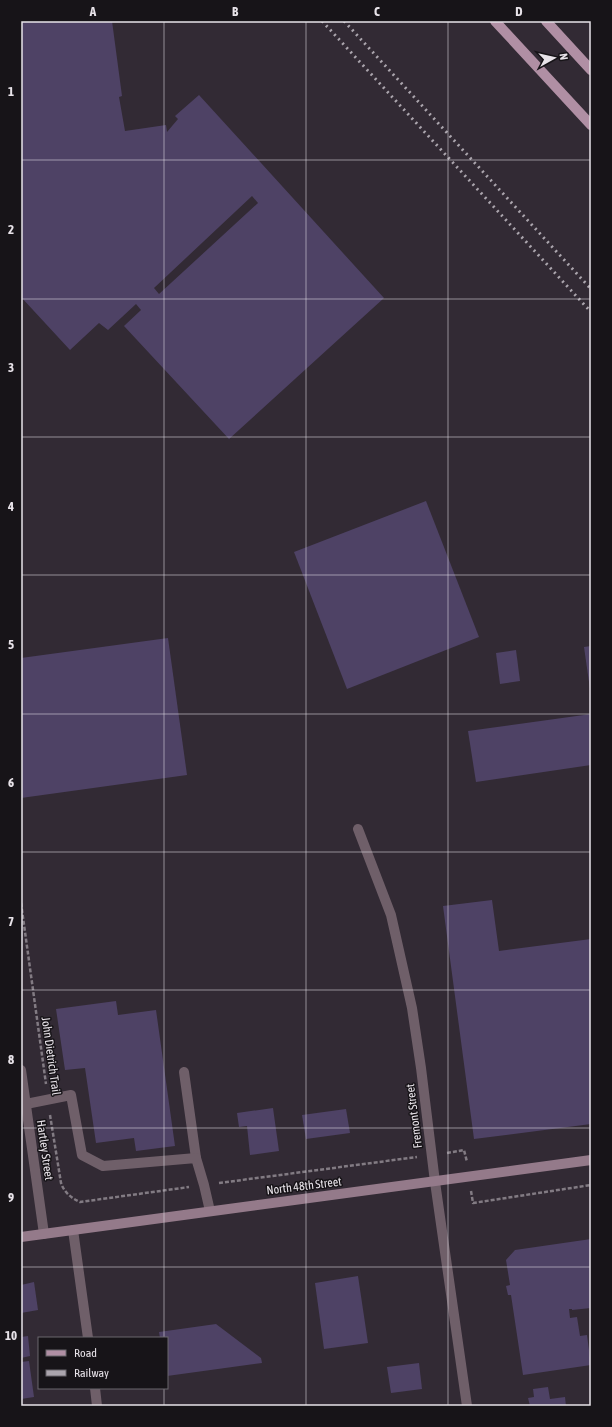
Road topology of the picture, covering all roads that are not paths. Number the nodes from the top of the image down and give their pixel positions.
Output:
1 (495, 21) edge
2 (546, 21) edge
3 (591, 70) edge
4 (591, 125) edge
5 (358, 829) dead end
6 (21, 1070) edge
7 (184, 1072) dead end
8 (26, 1104) junction
9 (196, 1158) junction
10 (591, 1160) edge
11 (435, 1182) junction
12 (210, 1211) junction
13 (73, 1230) junction
14 (44, 1234) junction
15 (21, 1237) edge
16 (88, 1337) edge
17 (95, 1389) edge
18 (97, 1406) edge
19 (467, 1406) edge

1 - 4 main road
2 - 3 main road
5 - 11 street, Fremont Street
6 - 8 street, Hartley Street
7 - 9 street
8 - 9 street
8 - 14 street, Hartley Street
9 - 12 street
10 - 11 main road, North 48th Street
11 - 12 main road, North 48th Street
11 - 19 street, Fremont Street
12 - 13 main road, North 48th Street
13 - 14 main road, North 48th Street
13 - 16 street
14 - 15 main road, North 48th Street
17 - 18 street

